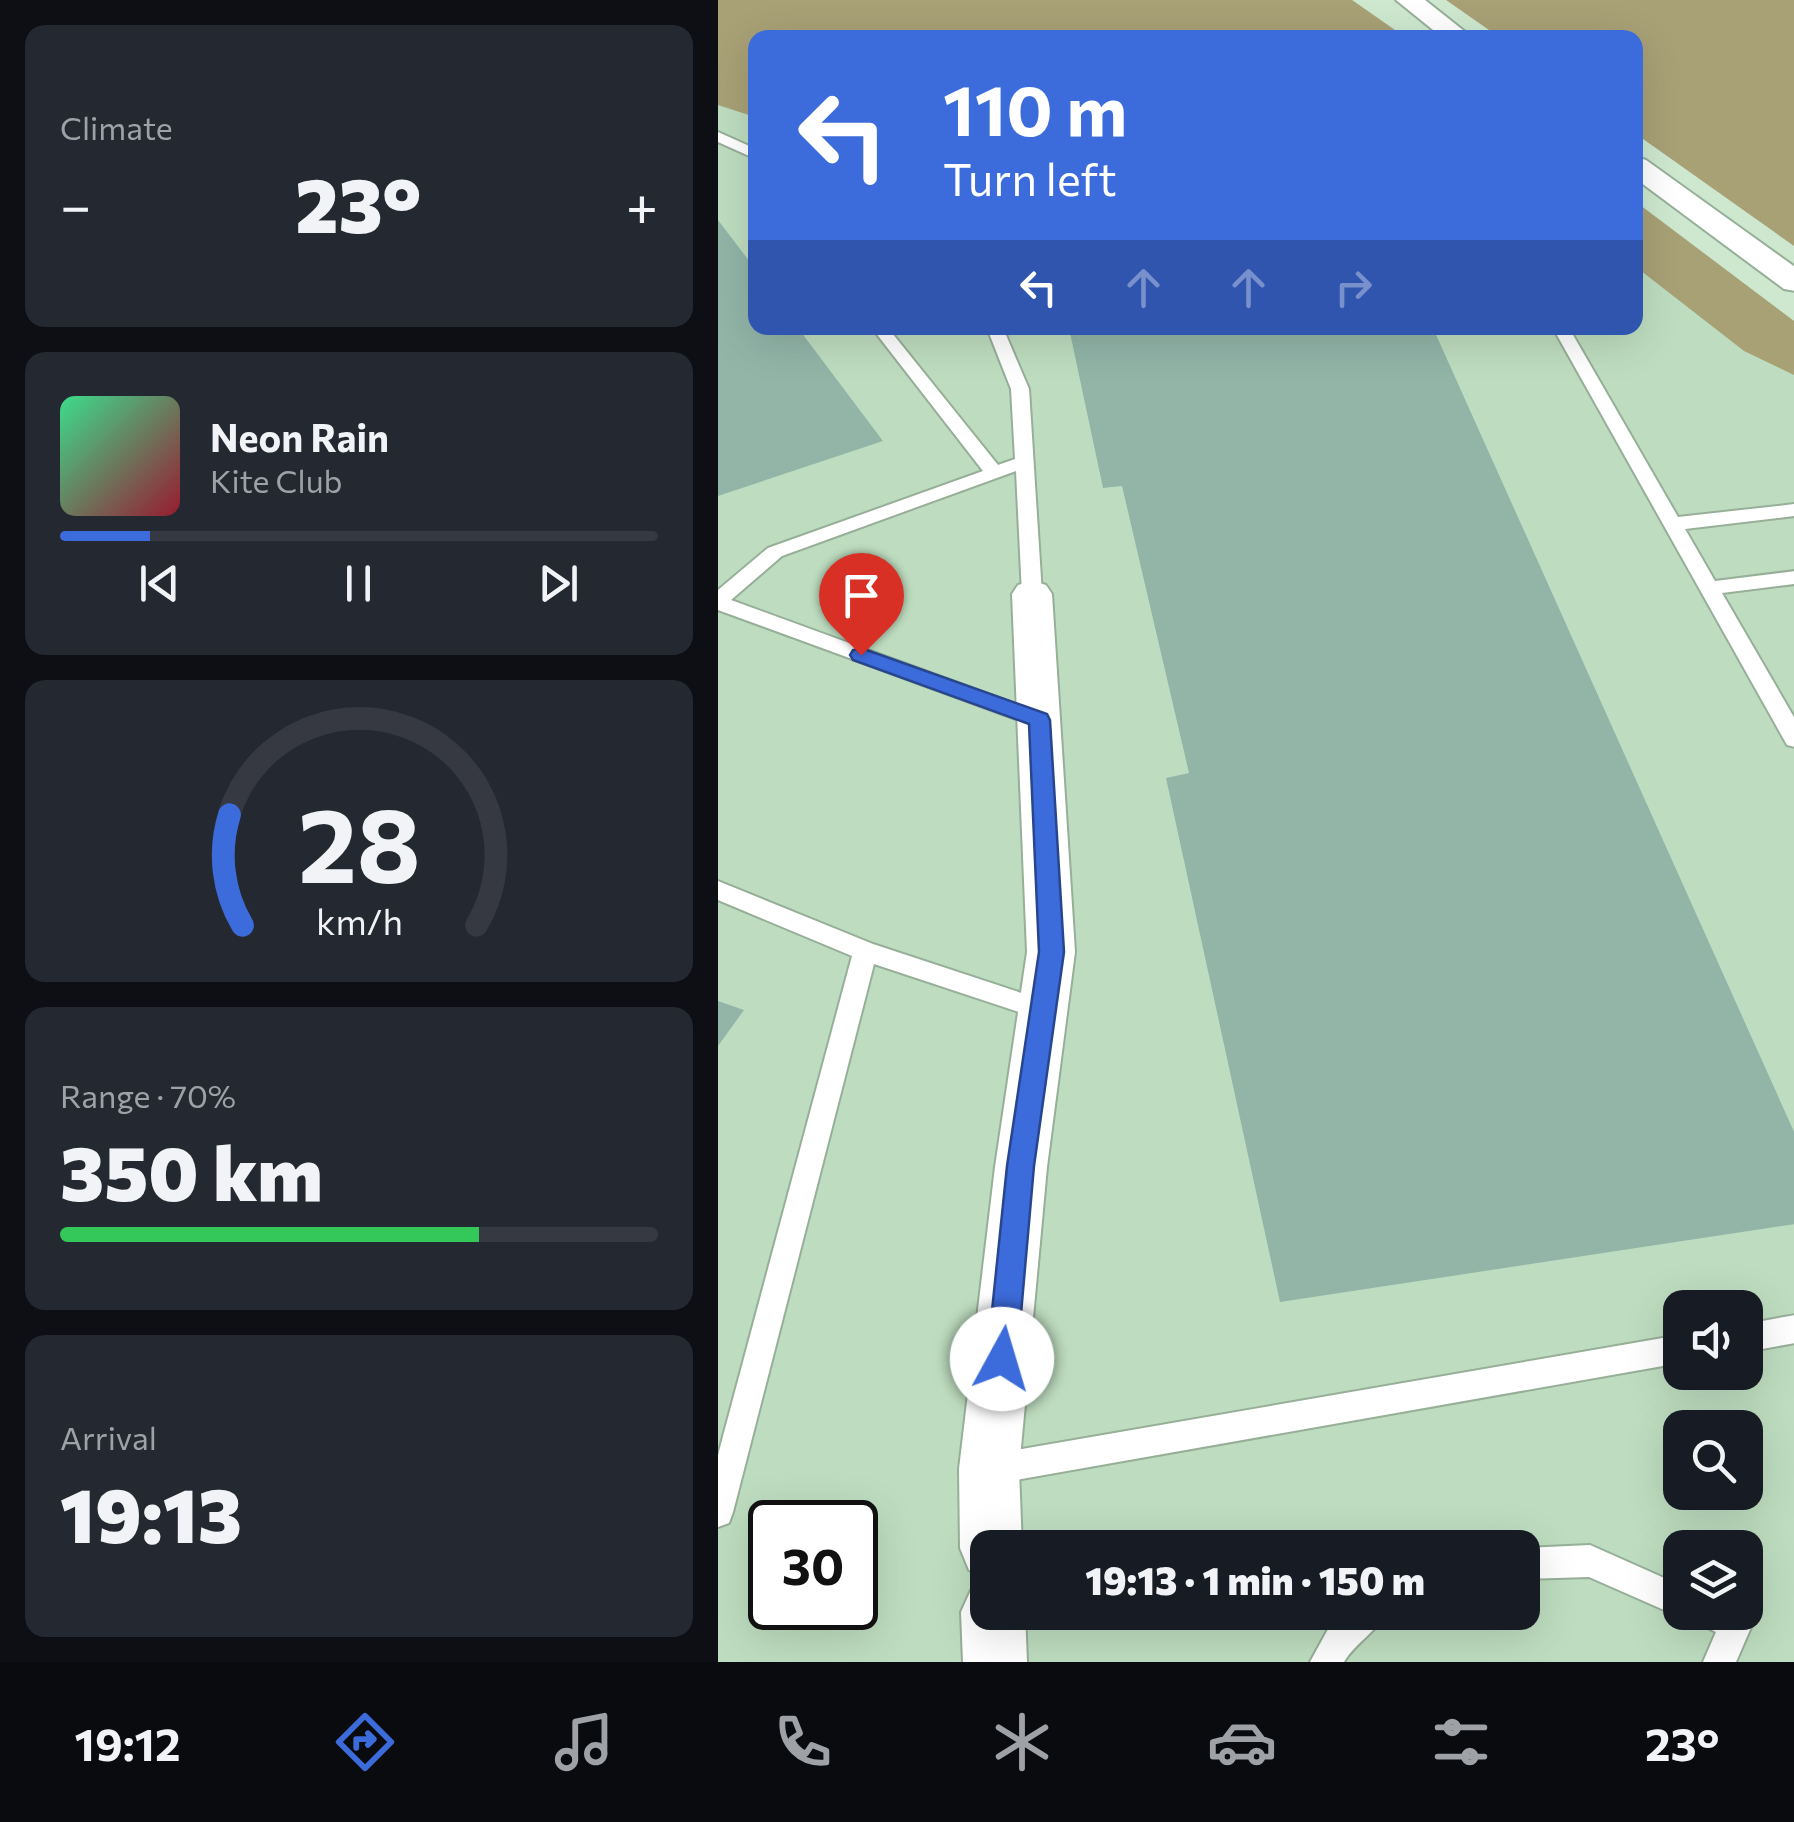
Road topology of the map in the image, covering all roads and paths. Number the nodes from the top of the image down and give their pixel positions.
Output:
1 (1409, 0) edge
2 (1449, 30) edge
3 (718, 136) edge
4 (748, 151) edge
5 (1643, 171) edge
6 (1794, 282) edge
7 (886, 335) edge
8 (998, 335) edge
9 (1565, 335) edge
10 (1024, 462) junction
11 (994, 473) junction
12 (1794, 510) edge
13 (1673, 524) junction
14 (1794, 577) edge
15 (1709, 588) junction
16 (1032, 594) joint
17 (718, 602) edge
18 (1039, 720) junction
19 (1794, 738) edge
20 (718, 890) edge
21 (865, 951) junction
22 (1043, 1010) junction
23 (1794, 1329) edge
24 (1763, 1335) edge
25 (1663, 1352) edge
26 (989, 1470) junction
27 (718, 1512) edge
28 (991, 1530) edge
29 (1540, 1562) edge
30 (1663, 1594) edge
31 (994, 1630) edge
32 (1346, 1630) edge
33 (1734, 1630) edge
34 (995, 1662) edge
35 (1326, 1662) edge
36 (1718, 1662) edge

1 - 2 street
3 - 4 lane
5 - 6 street
7 - 11 lane
8 - 10 lane
9 - 13 lane
10 - 11 lane
10 - 16 lane
11 - 17 lane
12 - 13 lane
13 - 15 lane
14 - 15 lane
15 - 19 lane
16 - 18 street
17 - 18 lane
18 - 22 street
20 - 21 lane
21 - 22 lane
21 - 27 lane
22 - 26 street
23 - 24 lane
25 - 26 lane
26 - 28 street
29 - 30 lane
31 - 34 street
32 - 35 lane
33 - 36 lane

